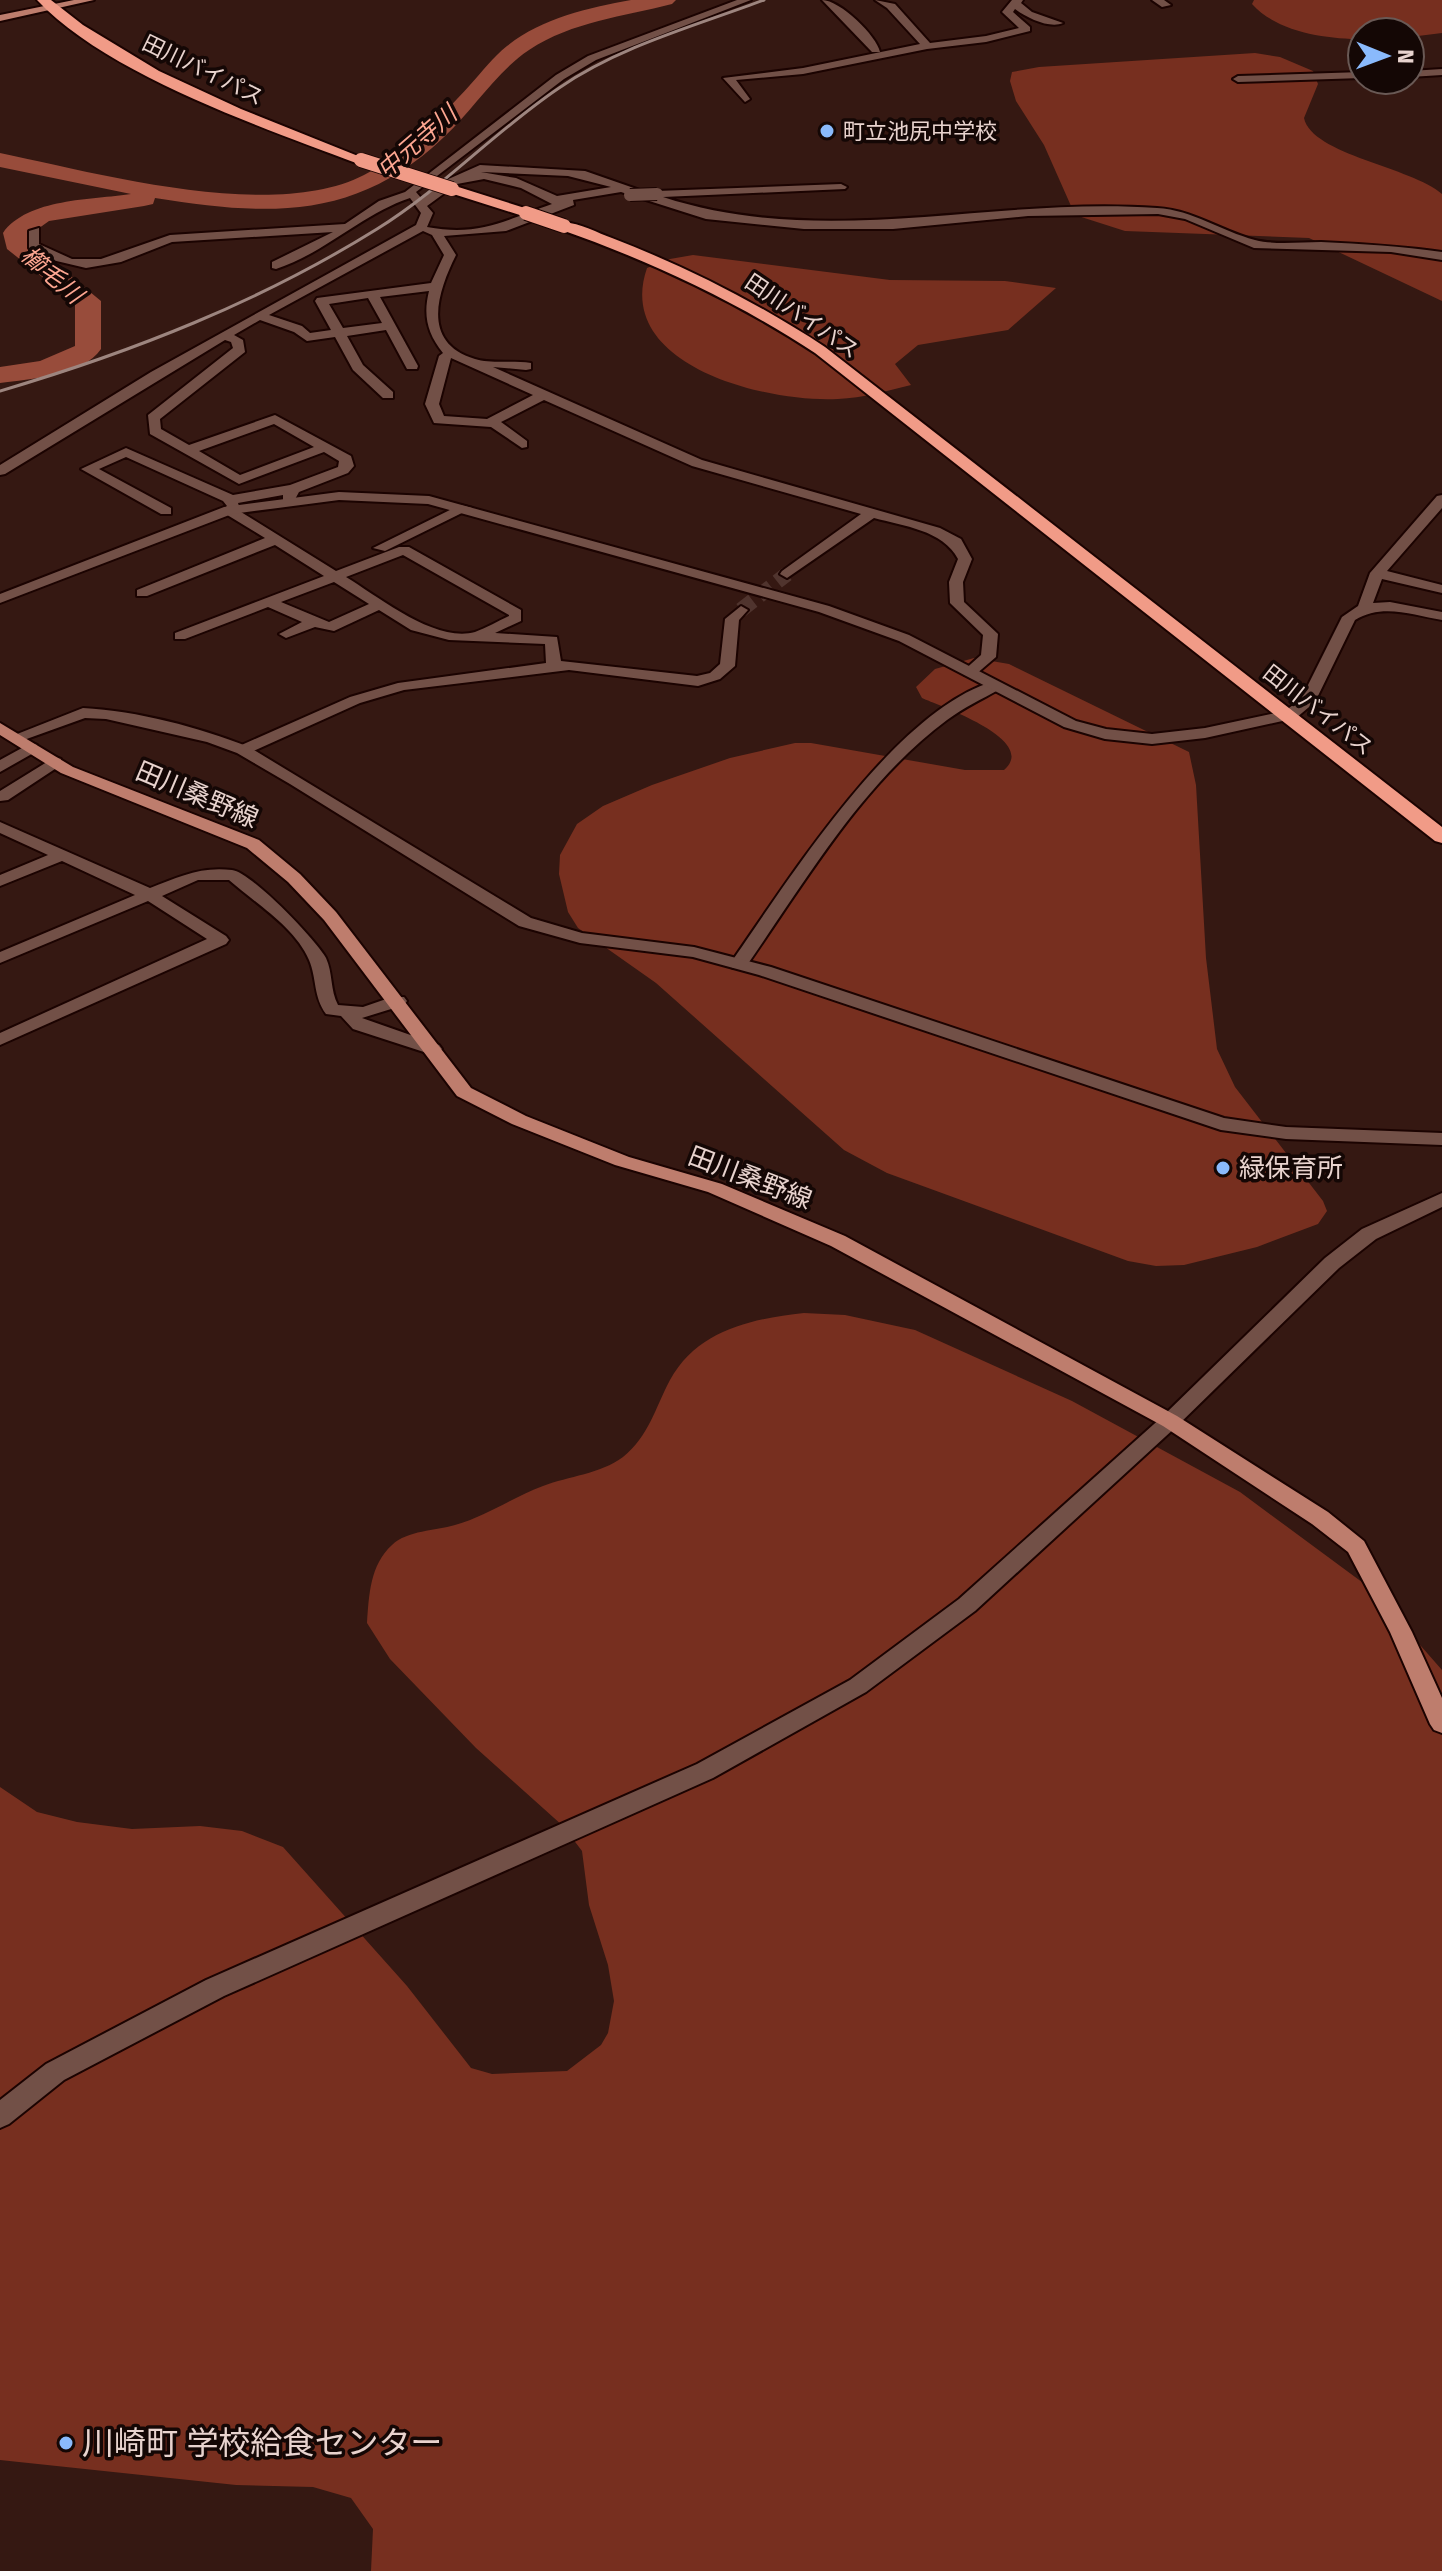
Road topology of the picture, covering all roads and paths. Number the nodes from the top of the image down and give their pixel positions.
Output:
1 (89, 0) edge
2 (746, 0) edge
3 (827, 0) edge
4 (880, 0) edge
5 (1016, 2) edge
6 (47, 4) edge
7 (0, 18) edge
8 (1058, 23) dead end
9 (927, 46) junction
10 (876, 50) dead end
11 (1346, 76) edge
12 (1238, 79) dead end
13 (745, 99) dead end
14 (451, 161) junction
15 (480, 168) junction
16 (469, 176) junction
17 (841, 187) dead end
18 (626, 191) junction
19 (411, 194) junction
20 (558, 202) junction
21 (732, 203) dead end
22 (422, 204) junction
23 (679, 208) junction
24 (347, 227) junction
25 (421, 227) junction
26 (35, 231) dead end
27 (436, 233) junction
28 (1442, 256) edge
29 (276, 265) dead end
30 (435, 286) junction
31 (372, 294) junction
32 (321, 301) junction
33 (284, 303) junction
34 (259, 316) junction
35 (390, 326) junction
36 (337, 333) junction
37 (224, 336) junction
38 (429, 358) junction
39 (473, 362) junction
40 (526, 366) dead end
41 (388, 395) dead end
42 (541, 396) junction
43 (495, 423) junction
44 (522, 444) dead end
45 (325, 447) junction
46 (188, 450) junction
47 (0, 471) edge
48 (290, 495) junction
49 (1442, 499) edge
50 (232, 507) junction
51 (465, 508) junction
52 (166, 511) dead end
53 (870, 514) junction
54 (276, 539) junction
55 (332, 573) junction
56 (1377, 573) junction
57 (787, 574) tunnel mouth
58 (1442, 589) edge
59 (142, 593) dead end
60 (0, 599) edge
61 (268, 602) junction
62 (380, 604) junction
63 (1364, 608) junction
64 (741, 610) tunnel mouth
65 (1442, 616) edge
66 (312, 623) junction
67 (286, 634) dead end
68 (180, 636) dead end
69 (473, 638) junction
70 (554, 666) junction
71 (970, 672) junction
72 (995, 686) junction
73 (1290, 715) junction
74 (15, 738) edge
75 (243, 750) junction
76 (55, 762) junction
77 (0, 767) edge
78 (2, 797) dead end
79 (0, 827) edge
80 (1442, 837) edge
81 (62, 855) junction
82 (0, 881) edge
83 (148, 894) junction
84 (0, 958) edge
85 (739, 964) junction
86 (398, 1001) junction
87 (348, 1014) junction
88 (0, 1040) edge
89 (433, 1049) junction
90 (1442, 1139) edge
91 (1442, 1199) edge
92 (1170, 1421) junction
93 (1442, 1724) edge
94 (0, 2116) edge

1 - 6 main road
2 - 14 street
3 - 10 street
4 - 9 street
5 - 8 street
5 - 9 street
6 - 7 main road
6 - 73 highway, 田川バイパス, bridge
9 - 13 street
11 - 12 street
14 - 15 street
14 - 19 street
15 - 16 street
15 - 18 street
16 - 20 street
16 - 22 street
17 - 18 street, bridge
18 - 20 street
18 - 23 street
19 - 22 street
19 - 24 street
20 - 27 street
21 - 23 street
22 - 25 street
23 - 28 street
24 - 26 street
24 - 29 street
25 - 27 street
25 - 33 street
27 - 30 street
30 - 31 street
30 - 38 street
31 - 32 street
31 - 35 street
32 - 33 street
32 - 36 street
33 - 34 street
34 - 36 street
34 - 37 street
35 - 36 street
35 - 38 street
36 - 41 street
37 - 46 street
37 - 47 street
38 - 39 street
38 - 43 street
39 - 40 street
39 - 42 street
42 - 43 street
42 - 53 street
43 - 44 street
45 - 46 street
45 - 46 street
45 - 48 street
48 - 50 street
48 - 51 street
49 - 56 street
50 - 52 street
50 - 54 street
50 - 60 street
51 - 55 street
51 - 71 street
53 - 57 street
53 - 71 street
54 - 55 street
54 - 59 street
55 - 61 street
55 - 62 street
55 - 69 street
56 - 58 street
56 - 63 street
61 - 66 street
61 - 68 street
62 - 66 street
62 - 69 street
63 - 65 street
63 - 73 street
64 - 70 street
66 - 67 street
69 - 70 street
70 - 75 street
71 - 72 street
72 - 73 street
72 - 85 street
73 - 80 highway, 田川バイパス
74 - 75 street
74 - 76 main road, 田川桑野線
74 - 77 street
75 - 85 street
76 - 78 street
76 - 86 main road, 田川桑野線
79 - 81 street
81 - 82 street
81 - 83 street
83 - 84 street
83 - 87 street
83 - 88 street
85 - 90 street
86 - 87 street
86 - 89 main road, 田川桑野線
87 - 89 street
89 - 92 main road, 田川桑野線
91 - 92 street
92 - 93 main road, 田川桑野線
92 - 94 street

